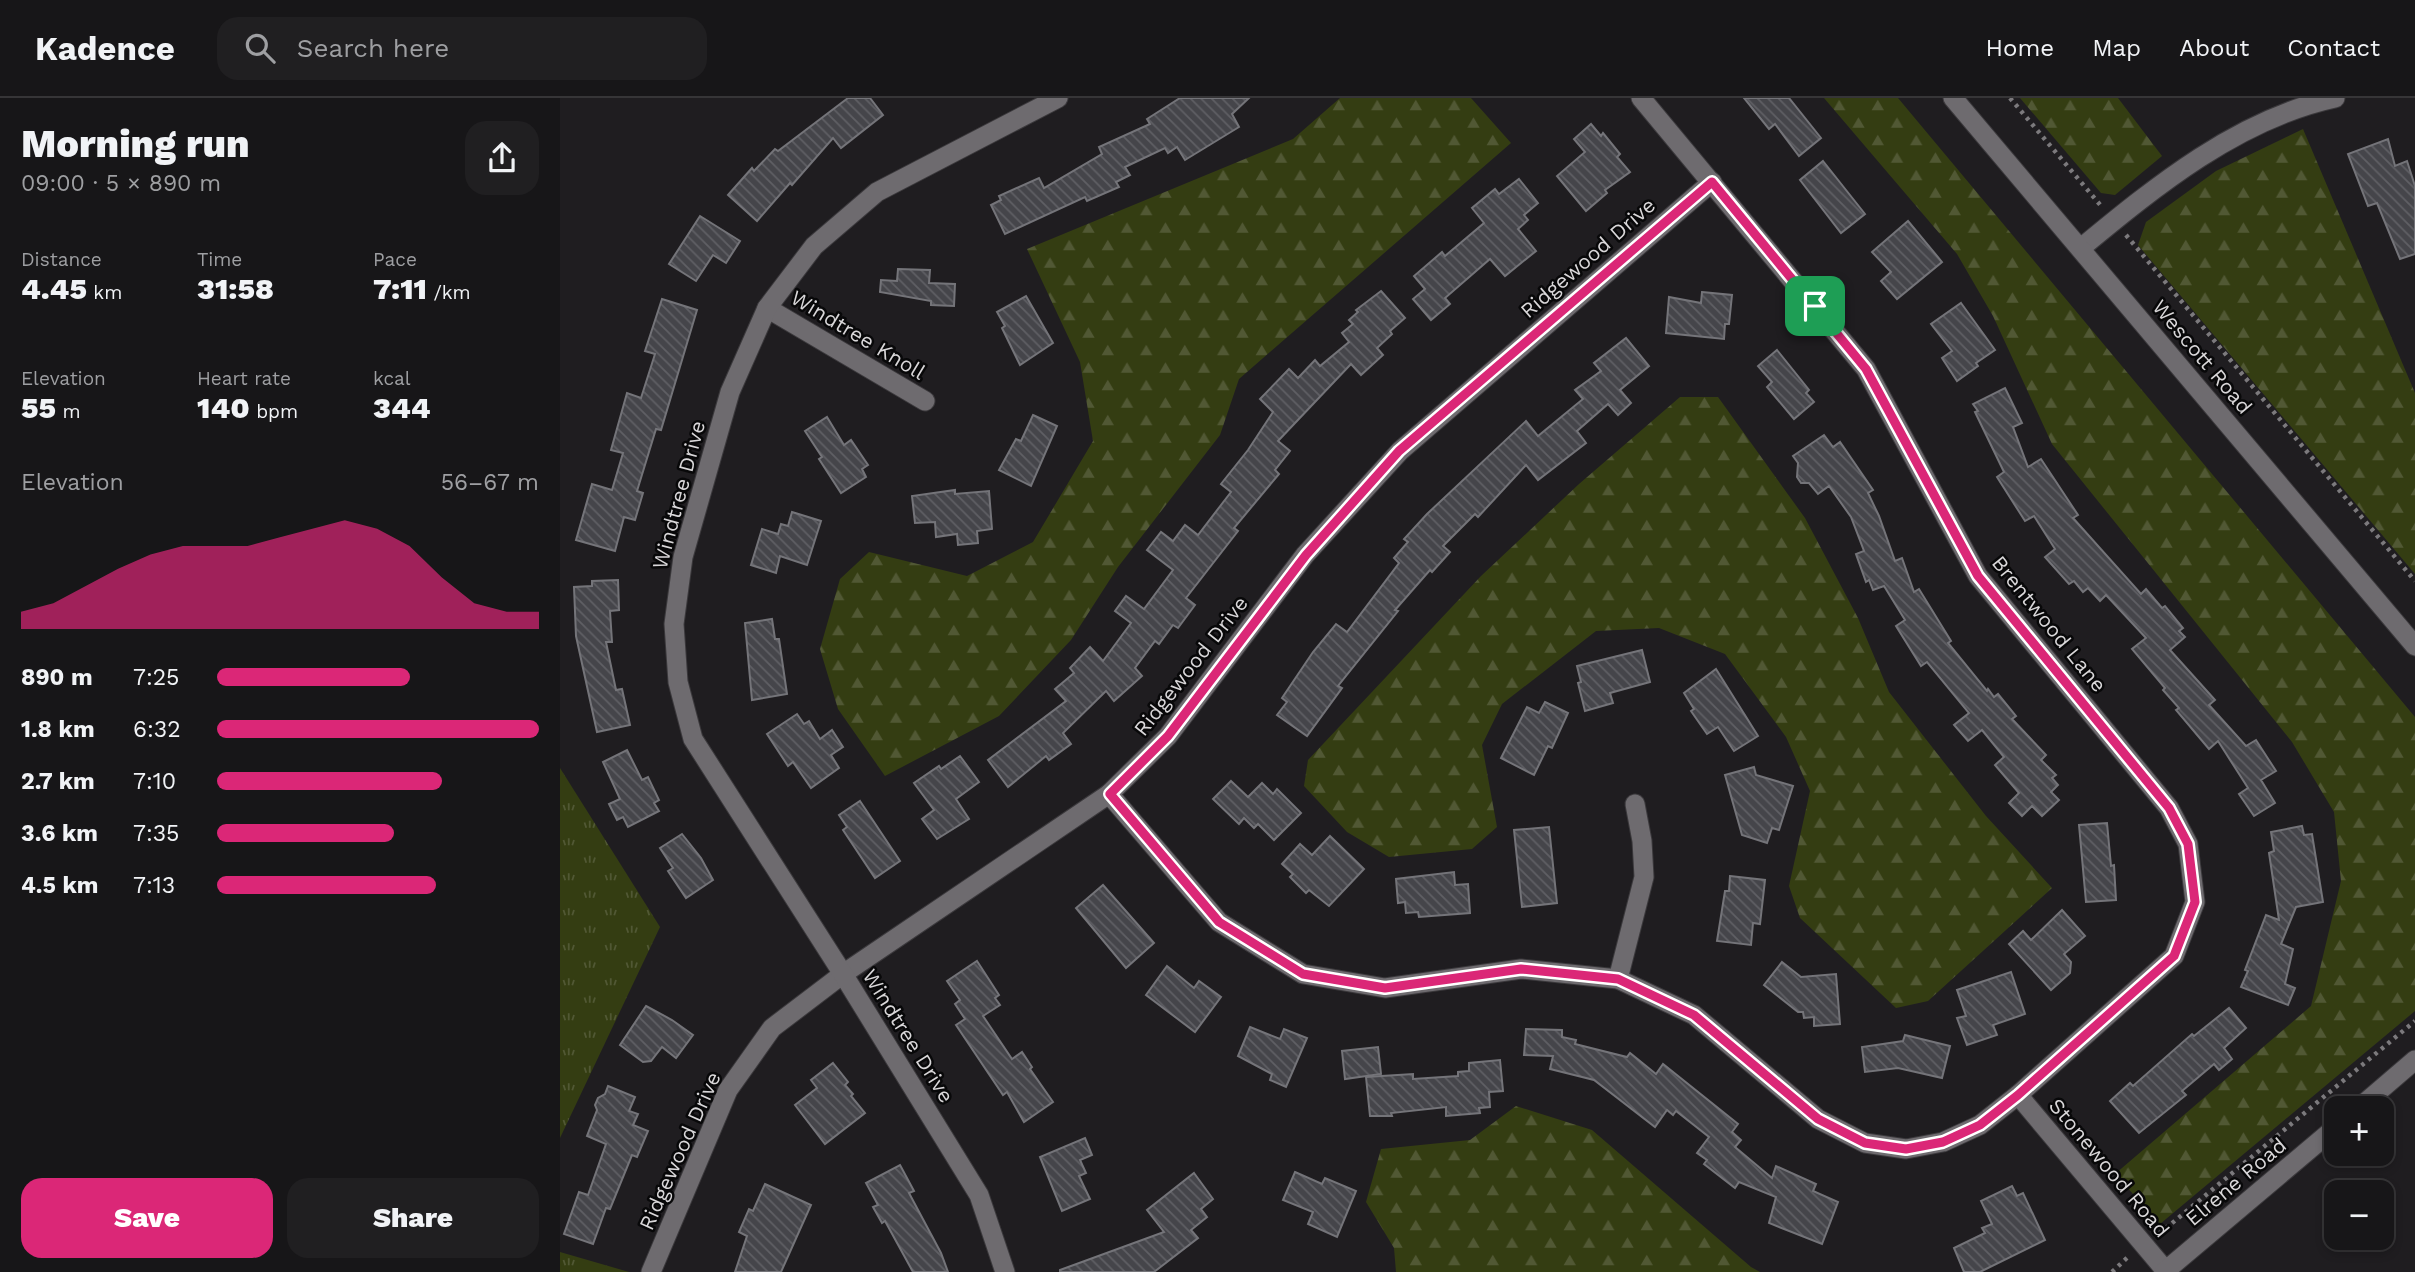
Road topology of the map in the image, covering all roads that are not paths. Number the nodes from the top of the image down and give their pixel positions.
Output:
1 (1059, 98) edge
2 (1641, 98) edge
3 (1953, 98) edge
4 (2335, 98) edge
5 (2305, 101) edge
6 (1712, 182) junction
7 (2081, 248) junction
8 (767, 307) junction
9 (925, 401) dead end
10 (2415, 646) edge
11 (1110, 794) junction
12 (1635, 804) dead end
13 (843, 974) junction
14 (1618, 979) junction
15 (2415, 1060) edge
16 (2018, 1095) junction
17 (2373, 1096) edge
18 (2324, 1137) edge
19 (2165, 1271) edge
20 (651, 1272) edge
21 (1005, 1272) edge

1 - 8 street, Windtree Drive
2 - 6 street, Brentwood Lane
3 - 7 street, Wescott Road
4 - 5 street
5 - 7 street
6 - 11 street, Ridgewood Drive
6 - 16 street, Brentwood Lane
7 - 10 street, Wescott Road
8 - 9 street, Windtree Knoll
8 - 13 street, Windtree Drive
11 - 13 street, Ridgewood Drive
11 - 14 street, Stonewood Road
12 - 14 street
13 - 20 street, Ridgewood Drive
13 - 21 street, Windtree Drive
14 - 16 street, Stonewood Road
15 - 17 street
16 - 19 street, Stonewood Road
18 - 19 street, Elrene Road

